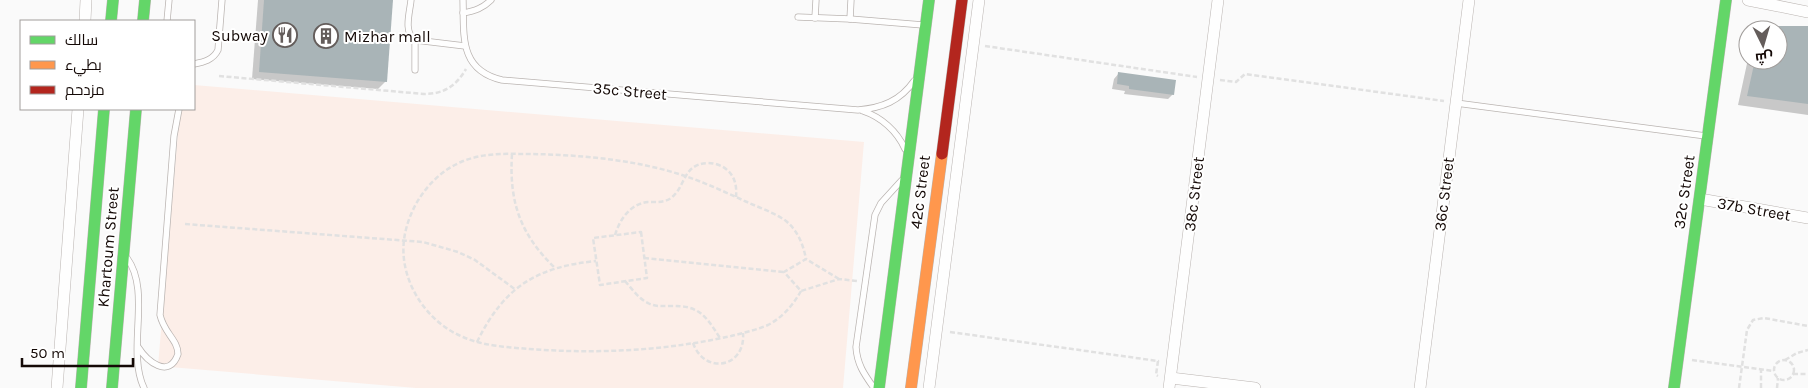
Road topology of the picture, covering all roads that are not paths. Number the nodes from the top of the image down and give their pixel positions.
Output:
1 (86, 0) edge
2 (113, 0) edge
3 (145, 0) edge
4 (169, 0) edge
5 (222, 0) edge
6 (411, 0) edge
7 (463, 0) edge
8 (491, 0) edge
9 (816, 0) edge
10 (851, 0) edge
11 (929, 0) edge
12 (962, 0) edge
13 (979, 0) edge
14 (1218, 0) edge
15 (1469, 0) edge
16 (1726, 0) edge
17 (1748, 0) edge
18 (1808, 12) edge
19 (463, 13) junction
20 (798, 17) dead end
21 (815, 18) junction
22 (850, 19) junction
23 (85, 20) edge
24 (111, 20) edge
25 (143, 20) edge
26 (167, 20) edge
27 (926, 25) junction
28 (415, 40) junction
29 (465, 46) junction
30 (195, 64) edge
31 (415, 70) dead end
32 (920, 72) junction
33 (1456, 102) junction
34 (78, 110) edge
35 (104, 110) edge
36 (137, 110) edge
37 (179, 110) edge
38 (858, 110) junction
39 (1708, 136) junction
40 (909, 156) junction
41 (906, 176) junction
42 (1700, 199) junction
43 (1808, 218) edge
44 (124, 254) junction
45 (138, 347) junction
46 (1170, 383) edge
47 (57, 388) edge
48 (81, 388) edge
49 (112, 388) edge
50 (144, 388) edge
51 (874, 388) edge
52 (879, 388) edge
53 (911, 388) edge
54 (929, 388) edge
55 (1255, 388) edge
56 (1420, 388) edge
57 (1674, 388) edge

1 - 23 street
2 - 24 street
3 - 25 street
4 - 26 lane
5 - 30 lane
6 - 28 lane
7 - 19 lane
8 - 19 lane
9 - 21 lane
10 - 22 lane
11 - 27 street, 42c Street
12 - 53 street, 42c Street
13 - 54 street
14 - 46 street, 38c Street
15 - 33 street, 36c Street
16 - 39 street, 32c Street
17 - 18 street
19 - 29 lane
20 - 21 lane
21 - 22 lane
22 - 27 lane
27 - 32 street, 42c Street
28 - 29 lane
28 - 31 lane
29 - 38 lane, 35c Street
32 - 38 lane, 35c Street
32 - 40 street, 42c Street
33 - 39 lane
33 - 56 street, 36c Street
34 - 47 street
35 - 48 street, Khartoum Street
36 - 44 street, Khartoum Street
37 - 45 lane
38 - 40 lane, 35c Street
39 - 42 street, 32c Street
40 - 41 street, 42c Street
41 - 51 lane
41 - 52 street, 42c Street
42 - 43 street, 37b Street
42 - 57 street, 32c Street
44 - 45 lane
44 - 49 street, Khartoum Street
45 - 50 lane
46 - 55 street

